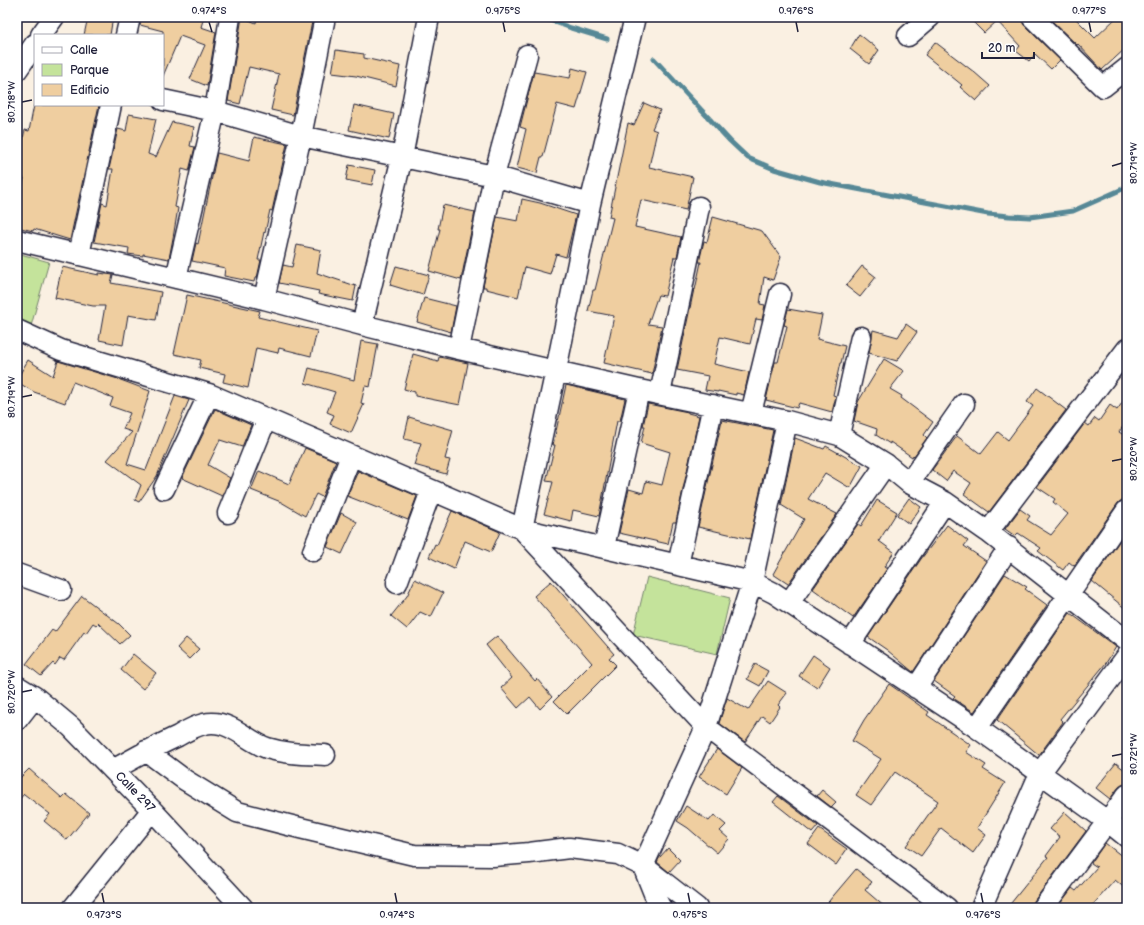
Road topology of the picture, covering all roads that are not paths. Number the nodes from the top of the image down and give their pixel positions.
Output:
1 (54, 17) edge
2 (130, 17) edge
3 (230, 17) edge
4 (325, 17) edge
5 (429, 17) edge
6 (635, 17) edge
7 (930, 17) edge
8 (1032, 17) edge
9 (42, 34) edge
10 (126, 34) edge
11 (908, 36) dead end
12 (34, 46) edge
13 (527, 55) dead end
14 (1127, 68) edge
15 (22, 69) edge
16 (164, 100) edge
17 (111, 106) edge
18 (215, 111) junction
19 (301, 136) junction
20 (402, 157) junction
21 (494, 176) junction
22 (590, 204) junction
23 (698, 207) dead end
24 (17, 240) edge
25 (79, 255) junction
26 (176, 278) junction
27 (780, 294) dead end
28 (264, 299) junction
29 (362, 325) junction
30 (17, 330) edge
31 (861, 338) dead end
32 (459, 349) junction
33 (1127, 349) edge
34 (556, 370) junction
35 (639, 390) junction
36 (209, 394) junction
37 (660, 394) junction
38 (964, 404) dead end
39 (713, 405) junction
40 (750, 413) junction
41 (266, 419) junction
42 (787, 420) junction
43 (839, 434) junction
44 (351, 456) junction
45 (886, 464) junction
46 (909, 483) junction
47 (164, 489) dead end
48 (431, 491) junction
49 (944, 502) junction
50 (1127, 510) edge
51 (228, 513) dead end
52 (522, 530) junction
53 (988, 532) junction
54 (604, 547) junction
55 (1008, 547) junction
56 (313, 551) dead end
57 (678, 565) junction
58 (17, 574) edge
59 (752, 582) junction
60 (397, 583) dead end
61 (61, 590) dead end
62 (1067, 595) junction
63 (789, 603) junction
64 (1127, 641) edge
65 (850, 644) junction
66 (1127, 656) edge
67 (17, 686) edge
68 (916, 688) junction
69 (35, 697) junction
70 (17, 720) edge
71 (706, 727) junction
72 (977, 728) junction
73 (146, 751) junction
74 (325, 755) dead end
75 (113, 770) junction
76 (1040, 773) junction
77 (1127, 795) edge
78 (152, 810) junction
79 (1107, 821) junction
80 (1127, 837) edge
81 (643, 866) junction
82 (73, 908) edge
83 (244, 908) edge
84 (661, 908) edge
85 (697, 908) edge
86 (947, 908) edge
87 (981, 908) edge
88 (1043, 908) edge

1 - 9 street
2 - 10 street
3 - 18 street
4 - 19 street
5 - 20 street
6 - 22 street
7 - 11 street
8 - 14 street
12 - 15 street
13 - 21 street
16 - 18 street
17 - 25 street
18 - 19 street
18 - 26 street
19 - 20 street
19 - 28 street
20 - 21 street
20 - 29 street
21 - 22 street
21 - 32 street
22 - 34 street
23 - 37 street
24 - 25 street
25 - 26 street
26 - 28 street
27 - 40 street
28 - 29 street
29 - 32 street
30 - 36 street
31 - 43 street
32 - 34 street
33 - 53 street
34 - 35 street
34 - 52 street
35 - 37 street
35 - 54 street
36 - 41 street
36 - 47 street
37 - 39 street
38 - 46 street
39 - 40 street
39 - 57 street
40 - 42 street
41 - 44 street
41 - 51 street
42 - 43 street
42 - 59 street
43 - 45 street
44 - 48 street
44 - 56 street
45 - 46 street
45 - 63 street
46 - 49 street
48 - 52 street
48 - 60 street
49 - 53 street
49 - 65 street
50 - 62 street
52 - 54 street
52 - 71 street
53 - 55 street
54 - 57 street
55 - 62 street
55 - 68 street
57 - 59 street
58 - 61 street
59 - 63 street
59 - 71 street
62 - 64 street
62 - 72 street
63 - 65 street
65 - 68 street
66 - 76 street
67 - 69 street, Calle 297
68 - 72 street
69 - 70 street
69 - 75 street, Calle 297
71 - 81 street
71 - 86 street
72 - 76 street
73 - 74 street
73 - 75 street
73 - 81 street
75 - 78 street, Calle 297
76 - 79 street
76 - 87 street
77 - 79 street
78 - 82 street
78 - 83 street, Calle 297
79 - 80 street
79 - 88 street
81 - 84 street
81 - 85 street

